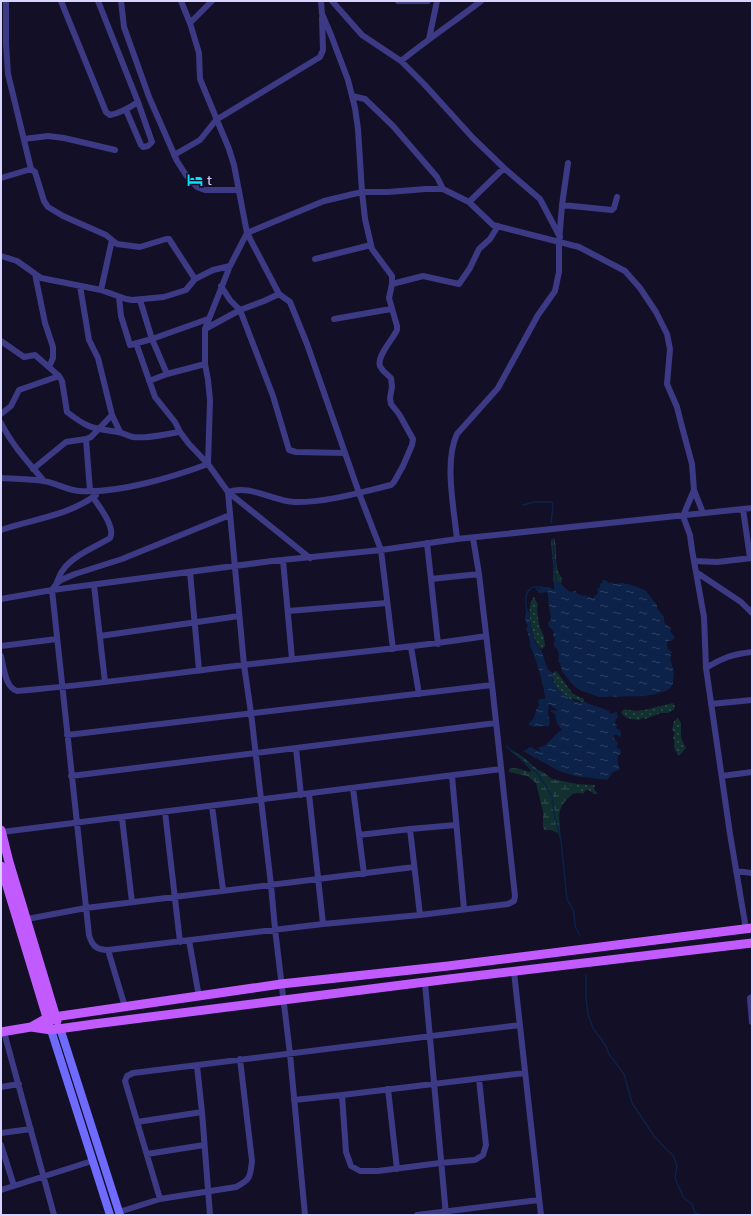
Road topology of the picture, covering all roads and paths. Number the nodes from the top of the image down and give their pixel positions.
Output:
1 (6, 1) edge
2 (60, 1) edge
3 (98, 1) edge
4 (121, 1) edge
5 (181, 1) edge
6 (212, 1) edge
7 (321, 1) edge
8 (332, 1) edge
9 (398, 1) edge
10 (428, 1) edge
11 (437, 1) edge
12 (480, 1) edge
13 (322, 14) junction
14 (190, 23) junction
15 (428, 39) junction
16 (401, 61) junction
17 (4, 64) edge
18 (352, 96) junction
19 (138, 102) junction
20 (126, 110) junction
21 (216, 120) junction
22 (24, 139) junction
23 (115, 150) dead end
24 (174, 155) junction
25 (568, 163) dead end
26 (504, 168) junction
27 (31, 169) junction
28 (1, 178) edge
29 (239, 190) junction
30 (443, 190) junction
31 (362, 192) junction
32 (617, 197) dead end
33 (469, 202) junction
34 (562, 205) junction
35 (498, 226) junction
36 (247, 233) junction
37 (112, 240) junction
38 (560, 240) junction
39 (371, 245) junction
40 (1, 256) edge
41 (315, 259) dead end
42 (230, 266) junction
43 (35, 274) junction
44 (195, 279) junction
45 (392, 284) junction
46 (80, 286) junction
47 (221, 286) junction
48 (101, 290) junction
49 (279, 294) junction
50 (119, 297) junction
51 (140, 300) junction
52 (391, 309) junction
53 (240, 310) junction
54 (208, 319) junction
55 (334, 319) dead end
56 (205, 329) junction
57 (152, 339) junction
58 (1, 341) edge
59 (136, 343) junction
60 (205, 364) junction
61 (48, 367) junction
62 (167, 374) junction
63 (59, 376) junction
64 (149, 381) junction
65 (1, 414) edge
66 (112, 415) junction
67 (1, 423) edge
68 (99, 430) junction
69 (120, 432) junction
70 (180, 432) junction
71 (86, 439) junction
72 (345, 453) junction
73 (208, 464) junction
74 (34, 469) junction
75 (1, 478) edge
76 (44, 481) junction
77 (694, 490) junction
78 (228, 492) junction
79 (359, 493) junction
80 (92, 494) junction
81 (752, 508) edge
82 (743, 509) junction
83 (704, 513) junction
84 (230, 516) junction
85 (683, 516) junction
86 (1, 530) edge
87 (473, 538) junction
88 (457, 539) junction
89 (427, 543) junction
90 (381, 550) junction
91 (310, 558) junction
92 (751, 558) edge
93 (283, 560) junction
94 (694, 561) junction
95 (234, 567) junction
96 (190, 572) junction
97 (696, 572) junction
98 (479, 574) junction
99 (431, 579) junction
100 (57, 583) junction
101 (94, 585) junction
102 (52, 590) junction
103 (1, 599) edge
104 (387, 603) junction
105 (288, 611) junction
106 (752, 613) edge
107 (239, 616) junction
108 (195, 622) junction
109 (100, 636) junction
110 (486, 636) junction
111 (57, 639) junction
112 (438, 644) junction
113 (1, 646) edge
114 (411, 646) junction
115 (393, 649) junction
116 (752, 652) edge
117 (1, 656) edge
118 (292, 659) junction
119 (244, 665) junction
120 (706, 668) junction
121 (199, 670) junction
122 (106, 682) junction
123 (492, 685) junction
124 (62, 688) junction
125 (419, 694) junction
126 (752, 700) edge
127 (711, 704) junction
128 (251, 713) junction
129 (496, 723) junction
130 (67, 735) junction
131 (296, 748) junction
132 (256, 753) junction
133 (501, 769) junction
134 (752, 772) edge
135 (71, 776) junction
136 (452, 776) junction
137 (722, 776) junction
138 (353, 788) junction
139 (308, 794) junction
140 (301, 795) junction
141 (261, 800) junction
142 (212, 806) junction
143 (165, 812) junction
144 (122, 818) junction
145 (76, 823) junction
146 (456, 825) junction
147 (410, 829) junction
148 (1, 831) edge
149 (359, 836) junction
150 (414, 867) junction
151 (1, 868) edge
152 (736, 871) junction
153 (752, 873) edge
154 (364, 874) junction
155 (317, 879) junction
156 (271, 885) junction
157 (223, 890) junction
158 (175, 896) junction
159 (132, 902) junction
160 (86, 908) junction
161 (464, 909) junction
162 (420, 915) junction
163 (27, 919) junction
164 (323, 924) junction
165 (275, 929) junction
166 (749, 929) edge
167 (189, 940) junction
168 (180, 942) junction
169 (752, 943) edge
170 (108, 950) junction
171 (448, 966) junction
172 (514, 972) junction
173 (449, 979) junction
174 (424, 983) junction
175 (281, 984) junction
176 (199, 997) junction
177 (752, 997) edge
178 (283, 1001) junction
179 (125, 1007) junction
180 (52, 1018) junction
181 (752, 1022) edge
182 (520, 1025) junction
183 (31, 1028) junction
184 (55, 1029) junction
185 (2, 1032) edge
186 (430, 1037) junction
187 (290, 1054) junction
188 (240, 1059) junction
189 (197, 1066) junction
190 (525, 1073) junction
191 (479, 1079) junction
192 (19, 1084) junction
193 (433, 1084) junction
194 (1, 1087) edge
195 (388, 1089) junction
196 (342, 1095) junction
197 (294, 1100) junction
198 (202, 1112) junction
199 (137, 1122) junction
200 (31, 1129) junction
201 (1, 1133) edge
202 (204, 1145) junction
203 (1, 1146) edge
204 (147, 1154) junction
205 (92, 1161) junction
206 (440, 1163) junction
207 (397, 1169) junction
208 (44, 1176) junction
209 (14, 1186) junction
210 (1, 1190) edge
211 (208, 1191) junction
212 (160, 1199) junction
213 (539, 1200) junction
214 (446, 1213) edge
215 (119, 1214) edge
216 (54, 1215) edge
217 (110, 1215) edge
218 (210, 1215) edge
219 (305, 1215) edge
220 (417, 1215) edge
221 (541, 1215) edge

1 - 17 street
2 - 20 street
3 - 19 street
4 - 24 street
5 - 14 street
6 - 14 street
7 - 13 street
8 - 16 street
9 - 10 street
11 - 15 street
12 - 15 street
13 - 18 street
13 - 21 street
14 - 21 street
15 - 16 street
16 - 26 street
17 - 22 street
18 - 30 street
18 - 31 street
19 - 20 street
19 - 20 street
21 - 24 street
21 - 29 street
22 - 23 street
22 - 27 street
24 - 29 street
25 - 34 street
26 - 33 street
26 - 38 street
27 - 28 street
27 - 37 street
29 - 36 street
30 - 31 street
30 - 33 street
31 - 36 street
31 - 39 street
32 - 34 street
33 - 35 street
34 - 38 street
35 - 38 street
35 - 45 street
36 - 42 street
36 - 49 street
37 - 44 street
37 - 48 street
38 - 77 street
38 - 88 street
39 - 41 street
39 - 45 street
40 - 43 street
42 - 44 street
42 - 47 street
43 - 46 street
43 - 61 street
44 - 51 street
45 - 52 street
46 - 48 street
46 - 66 street
47 - 53 street
47 - 54 street
48 - 50 street
49 - 53 street
49 - 72 street
50 - 51 street
50 - 59 street
51 - 57 street
52 - 55 street
52 - 79 street
53 - 56 street
53 - 72 street
54 - 56 street
54 - 57 street
56 - 60 street
57 - 59 street
57 - 62 street
58 - 61 street
59 - 64 street
60 - 62 street
60 - 73 street
61 - 63 street
62 - 64 street
63 - 65 street
63 - 68 street
64 - 70 street
66 - 68 street
66 - 69 street
67 - 74 street
68 - 69 street
68 - 71 street
69 - 70 street
70 - 73 street
71 - 74 street
71 - 80 street
72 - 79 street
73 - 78 street
73 - 80 street
74 - 76 street
75 - 76 street
76 - 80 street
77 - 83 street
77 - 85 street
78 - 79 street
78 - 84 street
78 - 91 street
79 - 90 street
80 - 86 street
80 - 100 street
81 - 82 street
82 - 83 street
82 - 92 street
83 - 85 street
84 - 95 street
84 - 100 street
85 - 87 street
85 - 94 street
87 - 88 street
87 - 98 street
88 - 89 street
89 - 90 street
89 - 99 street
90 - 91 street
90 - 104 street
91 - 93 street
92 - 94 street
93 - 95 street
93 - 105 street
94 - 97 street
95 - 96 street
95 - 107 street
96 - 101 street
96 - 108 street
97 - 106 street
97 - 120 street
98 - 99 street
98 - 110 street
99 - 112 street
100 - 102 street
101 - 102 street
101 - 109 street
102 - 103 street
102 - 111 street
104 - 105 street
104 - 115 street
105 - 118 street
107 - 108 street
107 - 119 street
108 - 109 street
108 - 121 street
109 - 122 street
110 - 112 street
110 - 123 street
111 - 113 street
111 - 124 street
112 - 114 street
114 - 115 street
114 - 125 street
115 - 118 street
116 - 120 street
117 - 124 street
118 - 119 street
119 - 121 street
119 - 128 street
120 - 127 street
121 - 122 street
122 - 124 street
123 - 125 street
123 - 129 street
124 - 130 street
125 - 128 street
126 - 127 street
127 - 137 street
128 - 130 street
128 - 132 street
129 - 131 street
129 - 133 street
130 - 135 street
131 - 132 street
131 - 140 street
132 - 135 street
132 - 141 street
133 - 136 street
133 - 161 street
134 - 137 street
135 - 145 street
136 - 138 street
136 - 146 street
137 - 152 street
138 - 139 street
138 - 149 street
139 - 140 street
139 - 155 street
140 - 141 street
141 - 142 street
141 - 156 street
142 - 143 street
142 - 157 street
143 - 144 street
143 - 158 street
144 - 145 street
144 - 159 street
145 - 148 street
145 - 160 street
146 - 147 street
146 - 161 street
147 - 149 street
147 - 150 street
148 - 163 main road
149 - 154 street
150 - 154 street
150 - 162 street
151 - 180 main road
152 - 153 street
152 - 166 street
154 - 155 street
155 - 156 street
155 - 164 street
156 - 157 street
156 - 165 street
157 - 158 street
158 - 159 street
158 - 168 street
159 - 160 street
160 - 163 street
160 - 170 street
161 - 162 street
162 - 164 street
163 - 180 main road
164 - 165 street
165 - 167 street
165 - 175 street
166 - 171 main road
167 - 168 street
167 - 176 street
168 - 170 street
169 - 172 main road
170 - 179 street
171 - 173 main road
171 - 175 main road
172 - 173 main road
172 - 182 street
173 - 174 main road
174 - 178 main road
174 - 186 street
175 - 176 main road
175 - 178 street
176 - 179 main road
177 - 181 street
178 - 184 main road
178 - 187 street
179 - 180 main road
180 - 183 main road
180 - 184 main road
182 - 186 street
182 - 190 street
183 - 184 main road
183 - 185 main road
184 - 205 street
184 - 215 street
185 - 192 street
186 - 187 street
186 - 193 street
187 - 188 street
187 - 197 street
188 - 189 street
188 - 211 street
189 - 198 street
189 - 199 street
190 - 191 street
190 - 213 street
191 - 193 street
191 - 206 street
192 - 194 street
192 - 200 street
193 - 195 street
193 - 206 street
195 - 196 street
195 - 207 street
196 - 197 street
196 - 207 street
197 - 219 street
198 - 199 street
198 - 202 street
199 - 204 street
200 - 201 street
200 - 208 street
202 - 204 street
202 - 211 street
203 - 209 street
204 - 212 street
205 - 208 street
205 - 217 street
206 - 207 street
206 - 214 street
208 - 209 street
208 - 216 street
209 - 210 street
211 - 212 street
211 - 218 street
212 - 215 street
213 - 214 street
213 - 221 street
214 - 220 street

